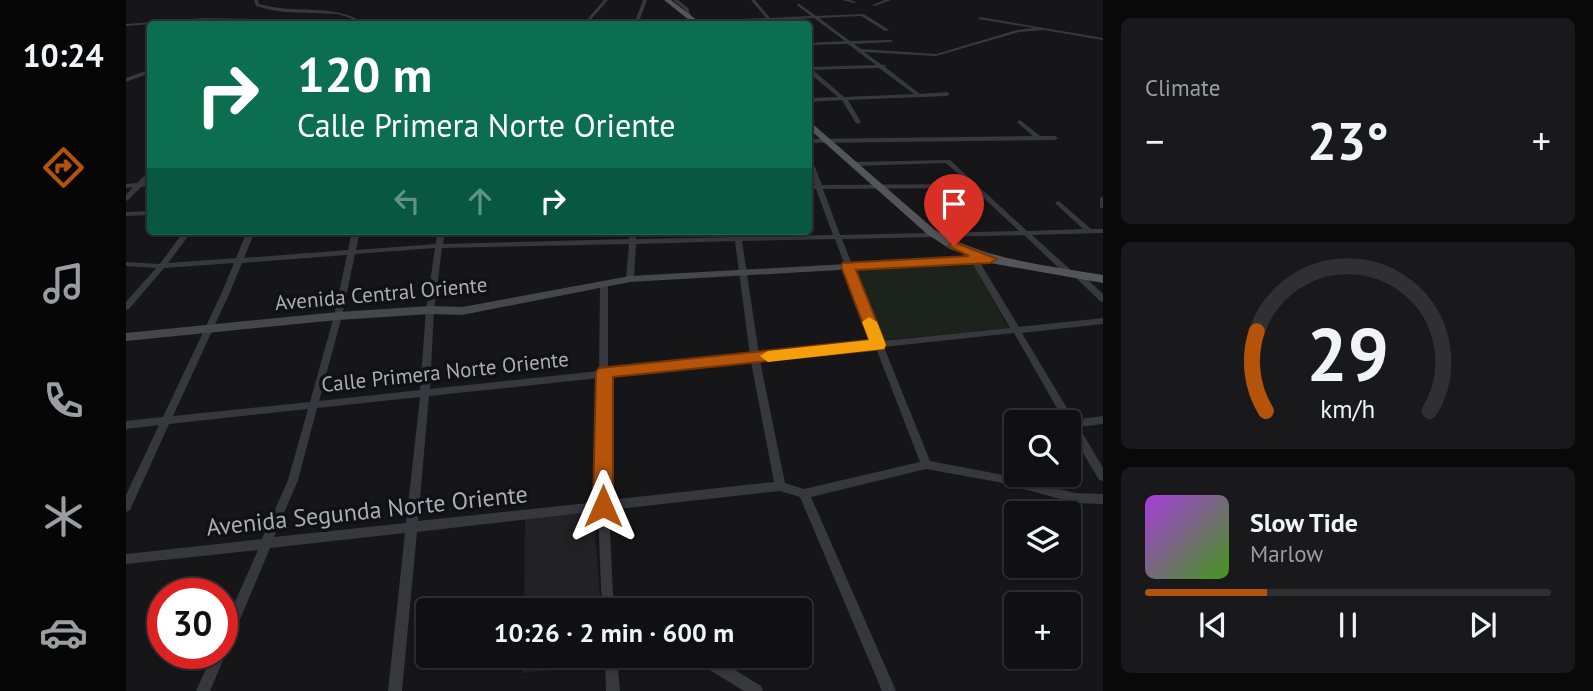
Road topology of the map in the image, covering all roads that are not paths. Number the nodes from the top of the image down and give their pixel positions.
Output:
1 (256, 0) edge
2 (606, 0) edge
3 (645, 0) edge
4 (667, 0) edge
5 (675, 0) edge
6 (754, 0) edge
7 (844, 0) edge
8 (889, 0) edge
9 (854, 2) dead end
10 (297, 4) dead end
11 (798, 4) dead end
12 (874, 5) dead end
13 (269, 8) junction
14 (346, 9) dead end
15 (814, 17) junction
16 (980, 18) dead end
17 (769, 19) junction
18 (180, 21) edge
19 (239, 21) edge
20 (258, 21) edge
21 (360, 21) edge
22 (588, 21) edge
23 (637, 21) edge
24 (692, 21) edge
25 (693, 21) edge
26 (718, 21) edge
27 (147, 24) edge
28 (126, 27) edge
29 (1044, 29) junction
30 (887, 30) dead end
31 (1103, 39) edge
32 (891, 41) dead end
33 (852, 43) junction
34 (812, 44) edge
35 (862, 50) junction
36 (884, 66) junction
37 (812, 69) edge
38 (147, 72) edge
39 (812, 72) edge
40 (126, 80) edge
41 (947, 94) dead end
42 (920, 96) junction
43 (812, 100) edge
44 (845, 100) junction
45 (858, 122) dead end
46 (1020, 122) dead end
47 (812, 126) edge
48 (1038, 138) junction
49 (1055, 138) dead end
50 (828, 140) junction
51 (812, 141) edge
52 (854, 164) junction
53 (812, 168) edge
54 (147, 176) edge
55 (147, 184) edge
56 (139, 185) junction
57 (126, 186) edge
58 (974, 186) junction
59 (812, 187) edge
60 (819, 187) junction
61 (880, 187) junction
62 (1103, 198) edge
63 (126, 199) edge
64 (1058, 203) dead end
65 (1103, 207) edge
66 (147, 213) edge
67 (126, 214) edge
68 (1090, 232) junction
69 (1103, 232) edge
70 (1026, 234) junction
71 (185, 235) edge
72 (249, 235) edge
73 (355, 235) edge
74 (440, 235) edge
75 (633, 235) edge
76 (738, 235) edge
77 (937, 236) junction
78 (838, 238) junction
79 (739, 241) junction
80 (632, 242) junction
81 (439, 246) junction
82 (352, 251) junction
83 (990, 259) junction
84 (238, 260) junction
85 (975, 261) junction
86 (126, 264) edge
87 (162, 266) junction
88 (848, 266) junction
89 (745, 272) junction
90 (1074, 274) junction
91 (629, 279) junction
92 (1103, 279) edge
93 (604, 284) junction
94 (1103, 299) edge
95 (126, 307) edge
96 (430, 310) junction
97 (338, 316) junction
98 (1103, 321) edge
99 (209, 328) junction
100 (1017, 330) junction
101 (126, 337) edge
102 (878, 345) junction
103 (755, 358) junction
104 (604, 372) junction
105 (425, 393) junction
106 (314, 404) junction
107 (1066, 410) edge
108 (1103, 420) edge
109 (166, 422) junction
110 (1081, 423) edge
111 (126, 425) edge
112 (1081, 437) edge
113 (926, 465) junction
114 (1103, 477) edge
115 (780, 486) junction
116 (804, 494) junction
117 (1103, 499) edge
118 (603, 506) junction
119 (126, 507) edge
120 (411, 527) junction
121 (268, 542) junction
122 (126, 559) edge
123 (608, 598) edge
124 (238, 610) edge
125 (612, 668) edge
126 (720, 668) edge
127 (213, 669) edge
128 (754, 690) edge
129 (203, 691) edge
130 (395, 691) edge
131 (613, 691) edge
132 (889, 691) edge

1 - 13 street
2 - 22 street
3 - 23 street
4 - 24 main road
5 - 25 street
6 - 17 street
7 - 9 street
8 - 12 street
10 - 13 street
11 - 15 street
13 - 20 street
14 - 21 street
15 - 17 street
15 - 30 street
15 - 33 street
16 - 29 street
17 - 26 street
18 - 19 street
27 - 28 street
29 - 31 street
29 - 35 street
32 - 33 street
33 - 34 street
33 - 35 street
35 - 36 street
36 - 37 street
36 - 42 street
38 - 40 street
39 - 44 street
41 - 42 street
42 - 44 street
43 - 44 street
44 - 45 street
46 - 48 street
47 - 50 main road
48 - 49 street
48 - 50 street
50 - 51 street
50 - 52 main road
52 - 58 street
52 - 61 main road
53 - 60 street
54 - 56 street
55 - 56 street
56 - 57 street
56 - 63 street
58 - 61 street
58 - 70 street
59 - 60 street
60 - 61 street
60 - 78 street
61 - 77 main road
62 - 65 street
64 - 68 street
66 - 67 street
68 - 69 street
68 - 70 street
70 - 77 street
70 - 90 street
71 - 87 street
72 - 84 street
73 - 82 street
74 - 81 street
75 - 80 street
76 - 79 street
77 - 78 street
77 - 83 main road
78 - 79 street
78 - 88 street
79 - 80 street
79 - 89 street
80 - 81 street
80 - 91 street
81 - 82 street
81 - 96 street
82 - 84 street
82 - 97 street
83 - 85 street, Avenida Central Oriente
83 - 90 main road
84 - 87 street
84 - 99 street
85 - 88 street, Avenida Central Oriente
85 - 100 street
86 - 87 street
87 - 95 street
88 - 89 street, Avenida Central Oriente
88 - 102 street
89 - 91 street, Avenida Central Oriente
89 - 103 street
90 - 92 main road
90 - 94 street
91 - 93 street, Avenida Central Oriente
93 - 96 street, Avenida Central Oriente
93 - 104 street
96 - 97 street, Avenida Central Oriente
96 - 105 street
97 - 99 street, Avenida Central Oriente
97 - 106 street
98 - 100 street, Calle Primera Norte Oriente
99 - 101 street, Avenida Central Oriente
99 - 109 street
100 - 102 street, Calle Primera Norte Oriente
100 - 107 street
102 - 103 street, Calle Primera Norte Oriente
102 - 113 street
103 - 104 street, Calle Primera Norte Oriente
103 - 115 street
104 - 105 street, Calle Primera Norte Oriente
104 - 118 street
105 - 106 street, Calle Primera Norte Oriente
105 - 120 street
106 - 109 street, Calle Primera Norte Oriente
106 - 121 street
108 - 110 street
109 - 111 street, Calle Primera Norte Oriente
109 - 119 street
112 - 114 street
113 - 116 street
113 - 117 street
115 - 116 street
115 - 118 street, Avenida Segunda Norte Oriente
116 - 132 street
118 - 120 street, Avenida Segunda Norte Oriente
118 - 123 street
120 - 121 street, Avenida Segunda Norte Oriente
120 - 130 street
121 - 122 street, Avenida Segunda Norte Oriente
121 - 124 street
125 - 131 street
126 - 128 street
127 - 129 street

